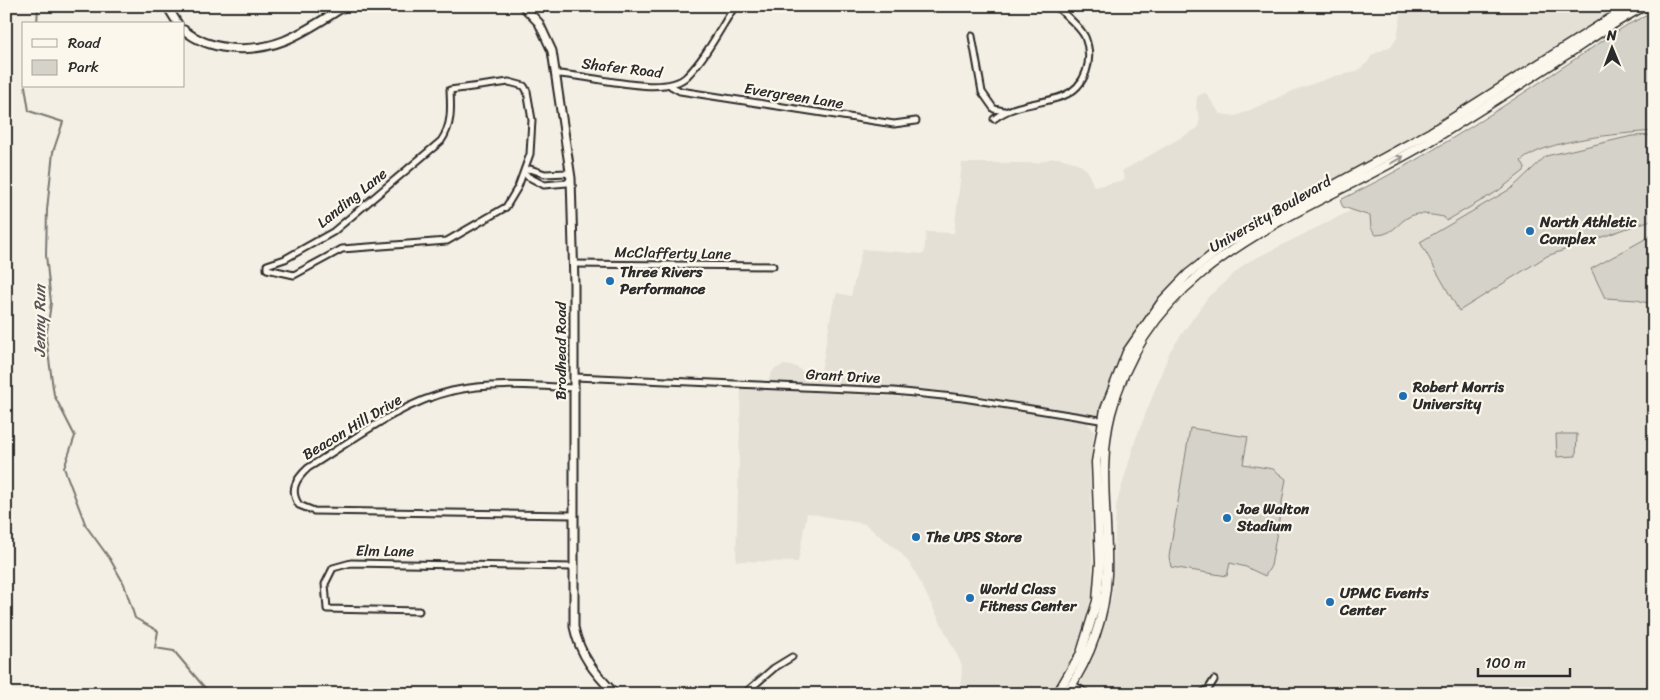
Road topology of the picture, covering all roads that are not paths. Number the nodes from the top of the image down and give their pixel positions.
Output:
1 (167, 6) edge
2 (345, 6) edge
3 (523, 6) edge
4 (735, 6) edge
5 (1056, 6) edge
6 (1630, 6) edge
7 (1645, 6) edge
8 (177, 22) edge
9 (185, 31) edge
10 (972, 36) dead end
11 (556, 74) junction
12 (670, 86) junction
13 (1005, 111) junction
14 (994, 119) dead end
15 (916, 121) dead end
16 (525, 171) junction
17 (571, 178) junction
18 (573, 264) junction
19 (772, 266) dead end
20 (575, 377) junction
21 (575, 388) junction
22 (1105, 421) junction
23 (574, 515) junction
24 (573, 567) junction
25 (419, 611) dead end
26 (792, 657) dead end
27 (1214, 680) dead end
28 (1072, 684) junction
29 (615, 694) edge
30 (744, 694) edge
31 (1057, 694) edge
32 (1066, 694) edge
33 (1088, 694) edge
34 (1202, 694) edge

1 - 8 main road
2 - 9 main road
3 - 11 main road, Brodhead Road
4 - 12 street, Shafer Road
5 - 13 street
6 - 22 main road, University Boulevard
22 -> 7 main road, University Boulevard
10 - 13 street
11 - 12 street, Shafer Road
11 - 17 main road, Brodhead Road
12 - 15 street, Evergreen Lane
13 - 14 street
16 - 16 street, Landing Lane
16 - 17 street
16 - 17 street
17 - 18 main road, Brodhead Road
18 - 19 street, McClafferty Lane
18 - 20 main road, Brodhead Road
20 - 21 main road, Brodhead Road
20 - 22 street, Grant Drive
21 - 23 main road, Brodhead Road
21 - 23 street, Beacon Hill Drive
22 - 28 main road, University Boulevard
22 - 31 main road, University Boulevard
23 - 24 main road, Brodhead Road
24 - 25 street, Elm Lane
24 - 29 main road, Brodhead Road
26 - 30 street
27 - 34 street
28 - 32 main road, University Boulevard
28 - 33 street

